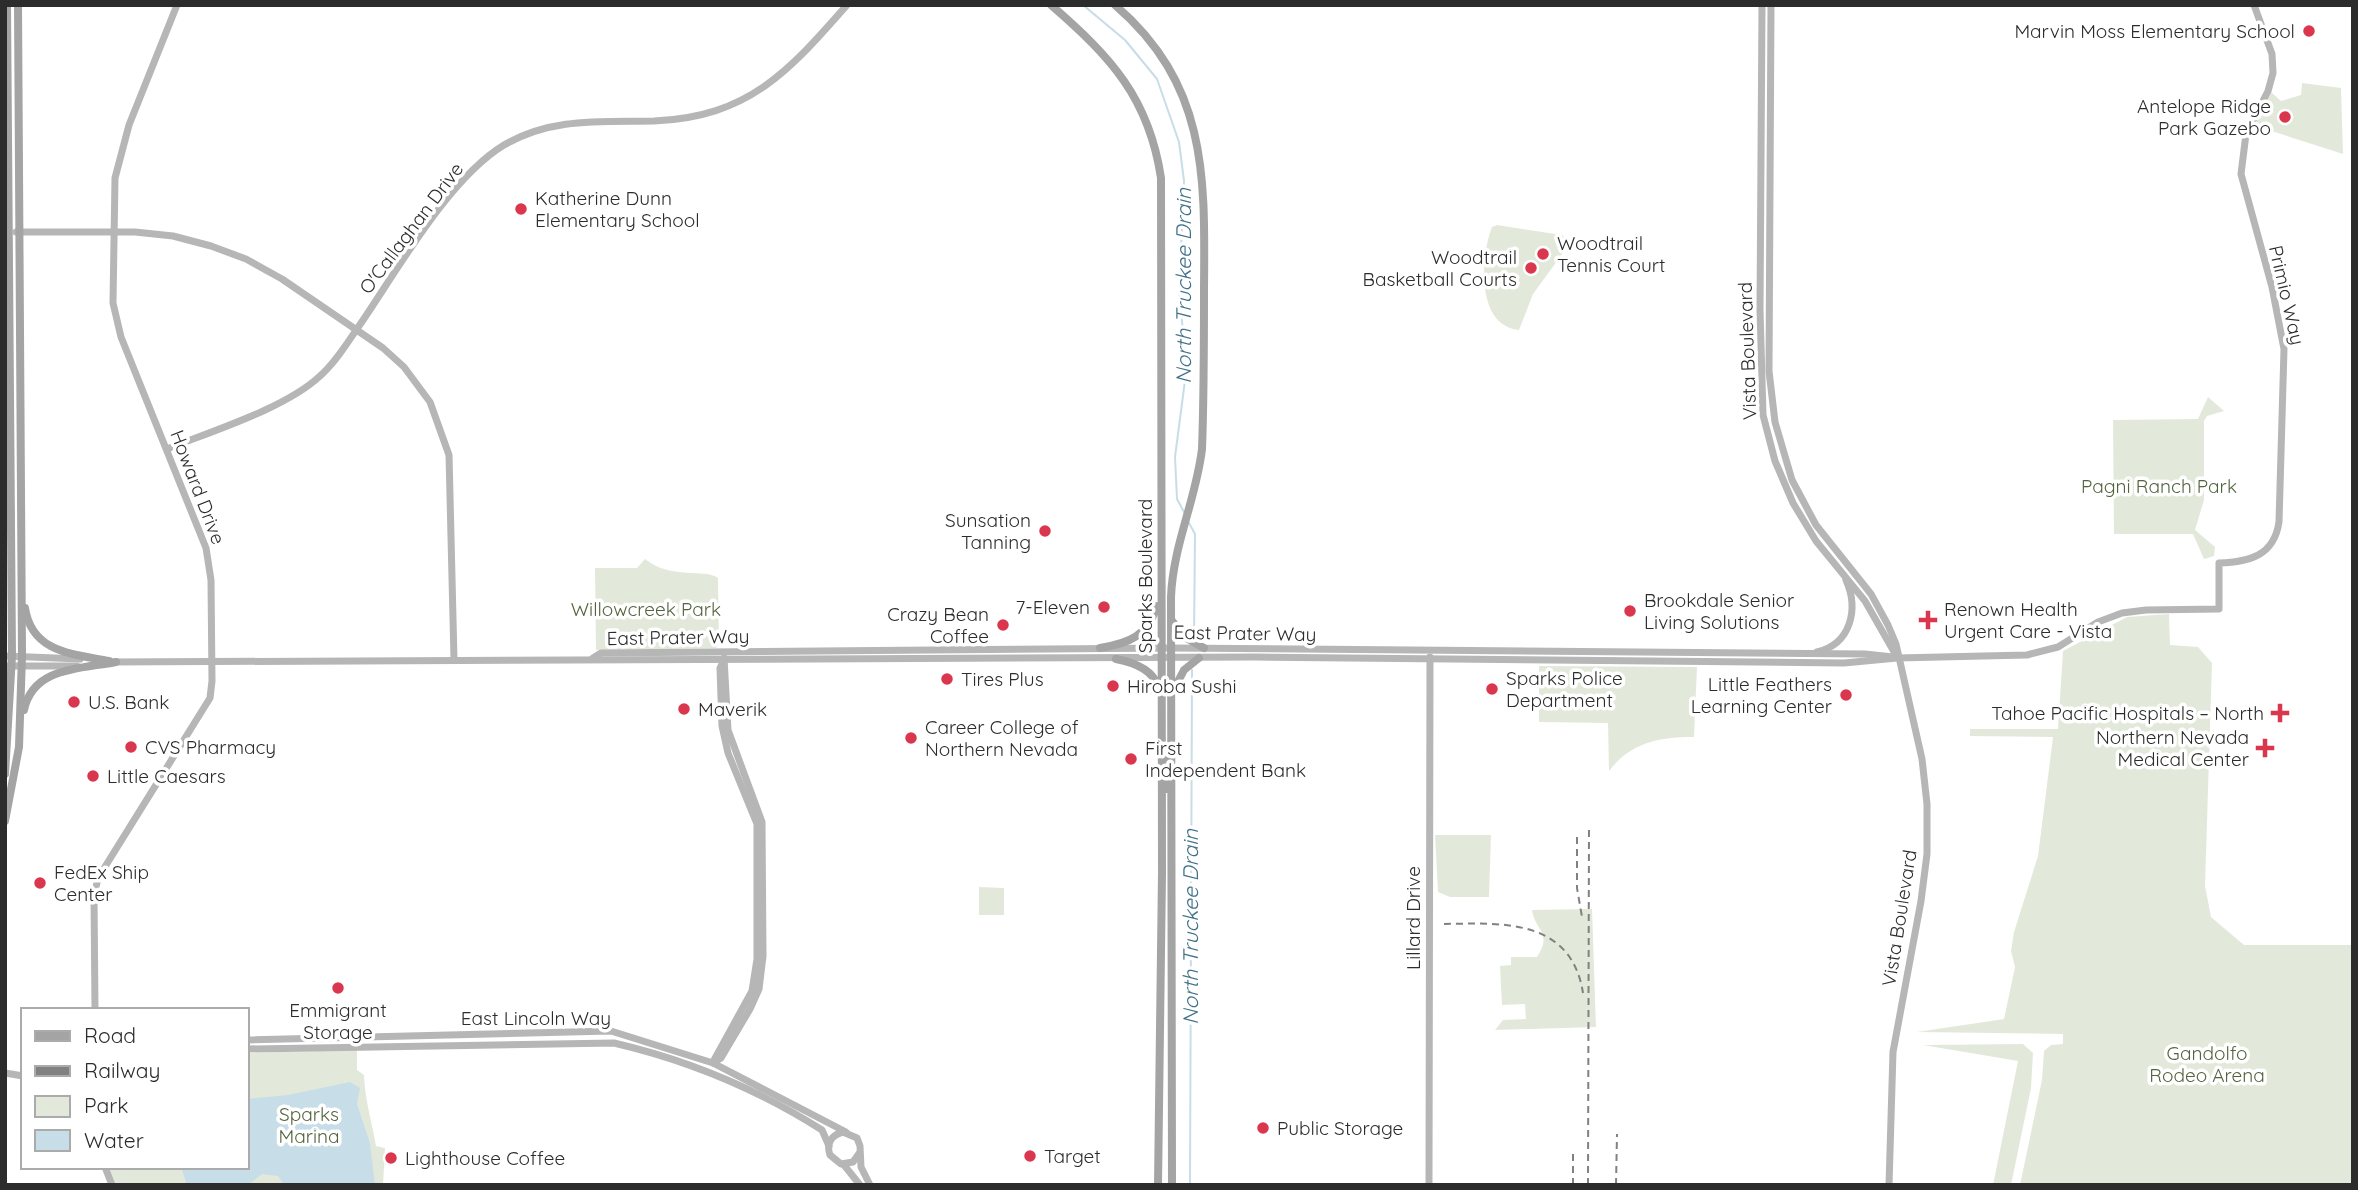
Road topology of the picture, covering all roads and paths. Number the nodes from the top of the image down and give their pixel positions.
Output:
1 (7, 5) edge
2 (18, 5) edge
3 (177, 5) edge
4 (847, 5) edge
5 (1051, 5) edge
6 (1115, 5) edge
7 (1762, 5) edge
8 (1771, 5) edge
9 (2254, 5) edge
10 (7, 232) edge
11 (18, 232) junction
12 (112, 232) junction
13 (356, 330) junction
14 (1760, 376) junction
15 (1763, 412) junction
16 (1773, 412) junction
17 (1780, 446) junction
18 (167, 449) junction
19 (1841, 570) junction
20 (22, 575) junction
21 (11, 589) junction
22 (1160, 596) junction
23 (2219, 609) joint
24 (1171, 616) junction
25 (5, 621) edge
26 (1160, 648) junction
27 (1171, 648) junction
28 (1204, 648) junction
29 (1100, 649) junction
30 (1430, 651) junction
31 (1808, 654) junction
32 (724, 656) junction
33 (1199, 658) junction
34 (1897, 658) junction
35 (454, 659) junction
36 (1116, 659) junction
37 (1160, 659) junction
38 (1171, 659) junction
39 (1430, 660) junction
40 (13, 661) edge
41 (212, 661) junction
42 (116, 662) junction
43 (1160, 694) junction
44 (1171, 705) junction
45 (5, 706) edge
46 (1160, 744) junction
47 (19, 747) junction
48 (8, 756) junction
49 (5, 774) edge
50 (1171, 802) junction
51 (5, 821) edge
52 (1161, 972) junction
53 (95, 1008) edge
54 (248, 1040) edge
55 (248, 1049) edge
56 (713, 1063) junction
57 (709, 1073) junction
58 (1172, 1094) junction
59 (846, 1132) junction
60 (829, 1146) junction
61 (860, 1153) junction
62 (843, 1164) junction
63 (860, 1185) edge
64 (870, 1185) edge
65 (1158, 1185) edge
66 (1172, 1185) edge
67 (1429, 1185) edge
68 (1889, 1185) edge

1 - 10 main road
2 - 11 main road
3 - 12 street, Howard Drive
4 - 13 street, O'Callaghan Drive
5 - 22 main road, Sparks Boulevard
6 - 24 main road, Sparks Boulevard
7 - 14 street, Vista Boulevard
8 - 16 street, Vista Boulevard
9 - 23 street, Primio Way
10 - 11 street
10 - 21 main road
11 - 12 street
11 - 20 main road
12 - 13 street
12 - 18 street, Howard Drive
13 - 18 street, O'Callaghan Drive
13 - 35 street
14 - 15 street, Vista Boulevard
14 - 16 street
15 - 17 street
15 - 19 street, Vista Boulevard
16 - 17 street, Vista Boulevard
17 - 34 street, Vista Boulevard
18 - 41 street, Howard Drive
19 - 31 street
19 - 34 street, Vista Boulevard
20 - 40 main road
20 - 42 main road
21 - 25 main road
21 - 40 main road
22 - 26 main road, Sparks Boulevard
22 - 29 main road
23 - 34 street, East Prater Way
24 - 27 main road, Sparks Boulevard
24 - 28 main road
26 - 27 street, East Prater Way
26 - 29 street, East Prater Way
26 - 37 main road, Sparks Boulevard
27 - 28 street, East Prater Way
27 - 38 main road, Sparks Boulevard
28 - 30 street, East Prater Way
29 - 32 street, East Prater Way
30 - 31 street, East Prater Way
30 - 39 street, Lillard Drive
31 - 34 street, East Prater Way
32 - 35 street, East Prater Way
32 - 36 street, East Prater Way
32 - 56 street
33 - 38 street, East Prater Way
33 - 39 street, East Prater Way
33 - 44 main road
34 - 39 street, East Prater Way
34 - 68 street, Vista Boulevard
35 - 41 street, East Prater Way
36 - 37 street, East Prater Way
36 - 43 main road
37 - 38 street, East Prater Way
37 - 43 main road, Sparks Boulevard
38 - 44 main road, Sparks Boulevard
39 - 67 street, Lillard Drive
40 - 42 street, East Prater Way
40 - 47 main road
40 - 48 main road
41 - 42 street, East Prater Way
41 - 53 street, Howard Drive
42 - 47 main road
43 - 46 main road, Sparks Boulevard
44 - 50 main road, Sparks Boulevard
45 - 48 main road
46 - 50 main road
46 - 52 main road, Sparks Boulevard
47 - 51 main road
48 - 49 main road
50 - 58 main road, Sparks Boulevard
52 - 58 main road
52 - 65 main road, Sparks Boulevard
54 - 56 street, East Lincoln Way
55 - 57 street, East Lincoln Way
56 - 57 street
56 - 59 street, East Lincoln Way
57 - 60 street, East Lincoln Way
58 - 66 main road, Sparks Boulevard
59 - 60 street
59 - 61 street
60 - 62 street
61 - 62 street
61 - 64 street
62 - 63 street

